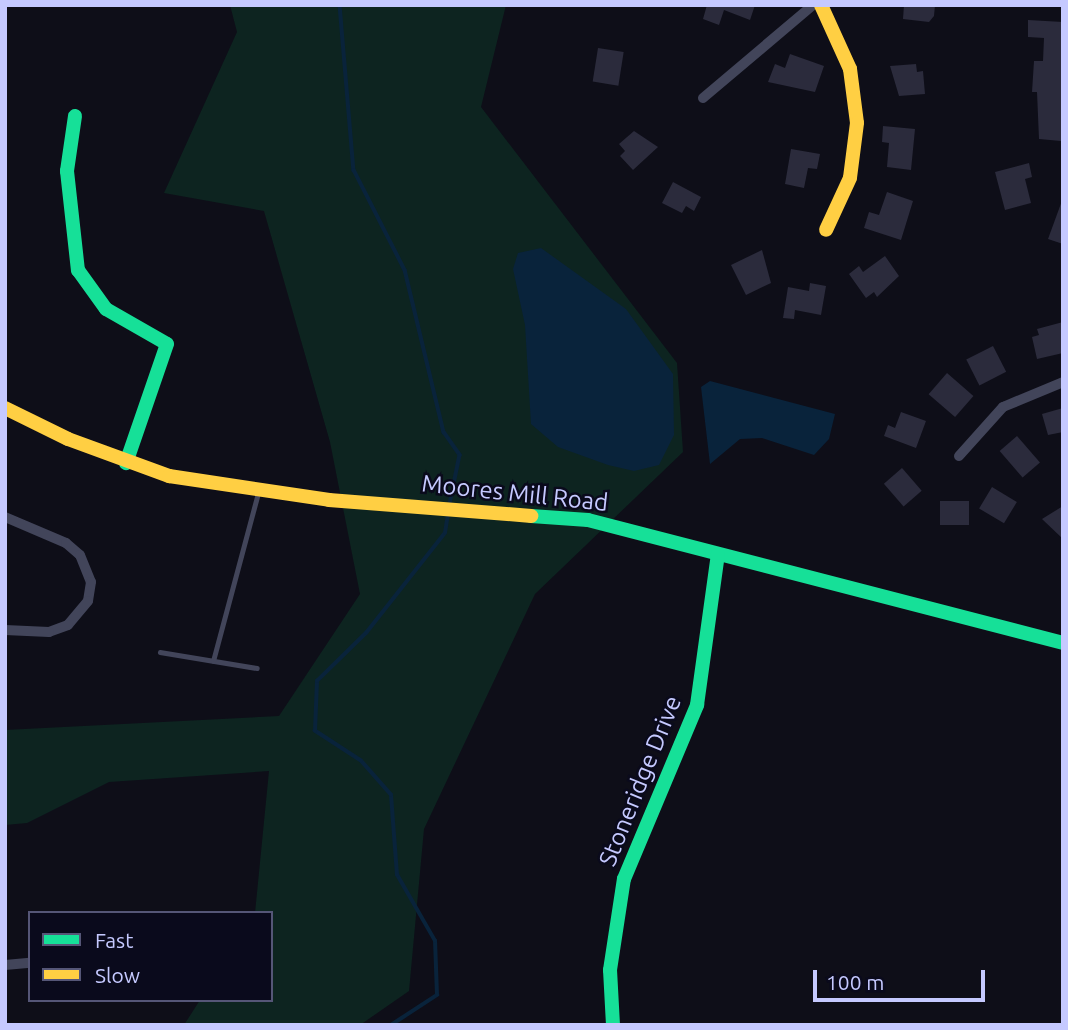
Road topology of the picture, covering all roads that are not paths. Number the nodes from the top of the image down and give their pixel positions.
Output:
1 (813, 5) edge
2 (821, 5) edge
3 (703, 98) dead end
4 (75, 116) dead end
5 (826, 230) dead end
6 (1063, 382) edge
7 (5, 408) edge
8 (959, 456) dead end
9 (126, 463) junction
10 (258, 492) junction
11 (5, 517) edge
12 (718, 554) junction
13 (5, 630) edge
14 (1063, 643) edge
15 (160, 652) dead end
16 (214, 661) junction
17 (257, 668) dead end
18 (28, 962) edge
19 (5, 965) edge
20 (613, 1025) edge

1 - 3 street
2 - 5 street
4 - 9 street
6 - 8 street
7 - 9 street, Moores Mill Road
9 - 10 street, Moores Mill Road
10 - 12 street, Moores Mill Road
10 - 16 lane
11 - 13 street
12 - 14 street, Moores Mill Road
12 - 20 street, Stoneridge Drive
15 - 16 lane
16 - 17 lane
18 - 19 street

